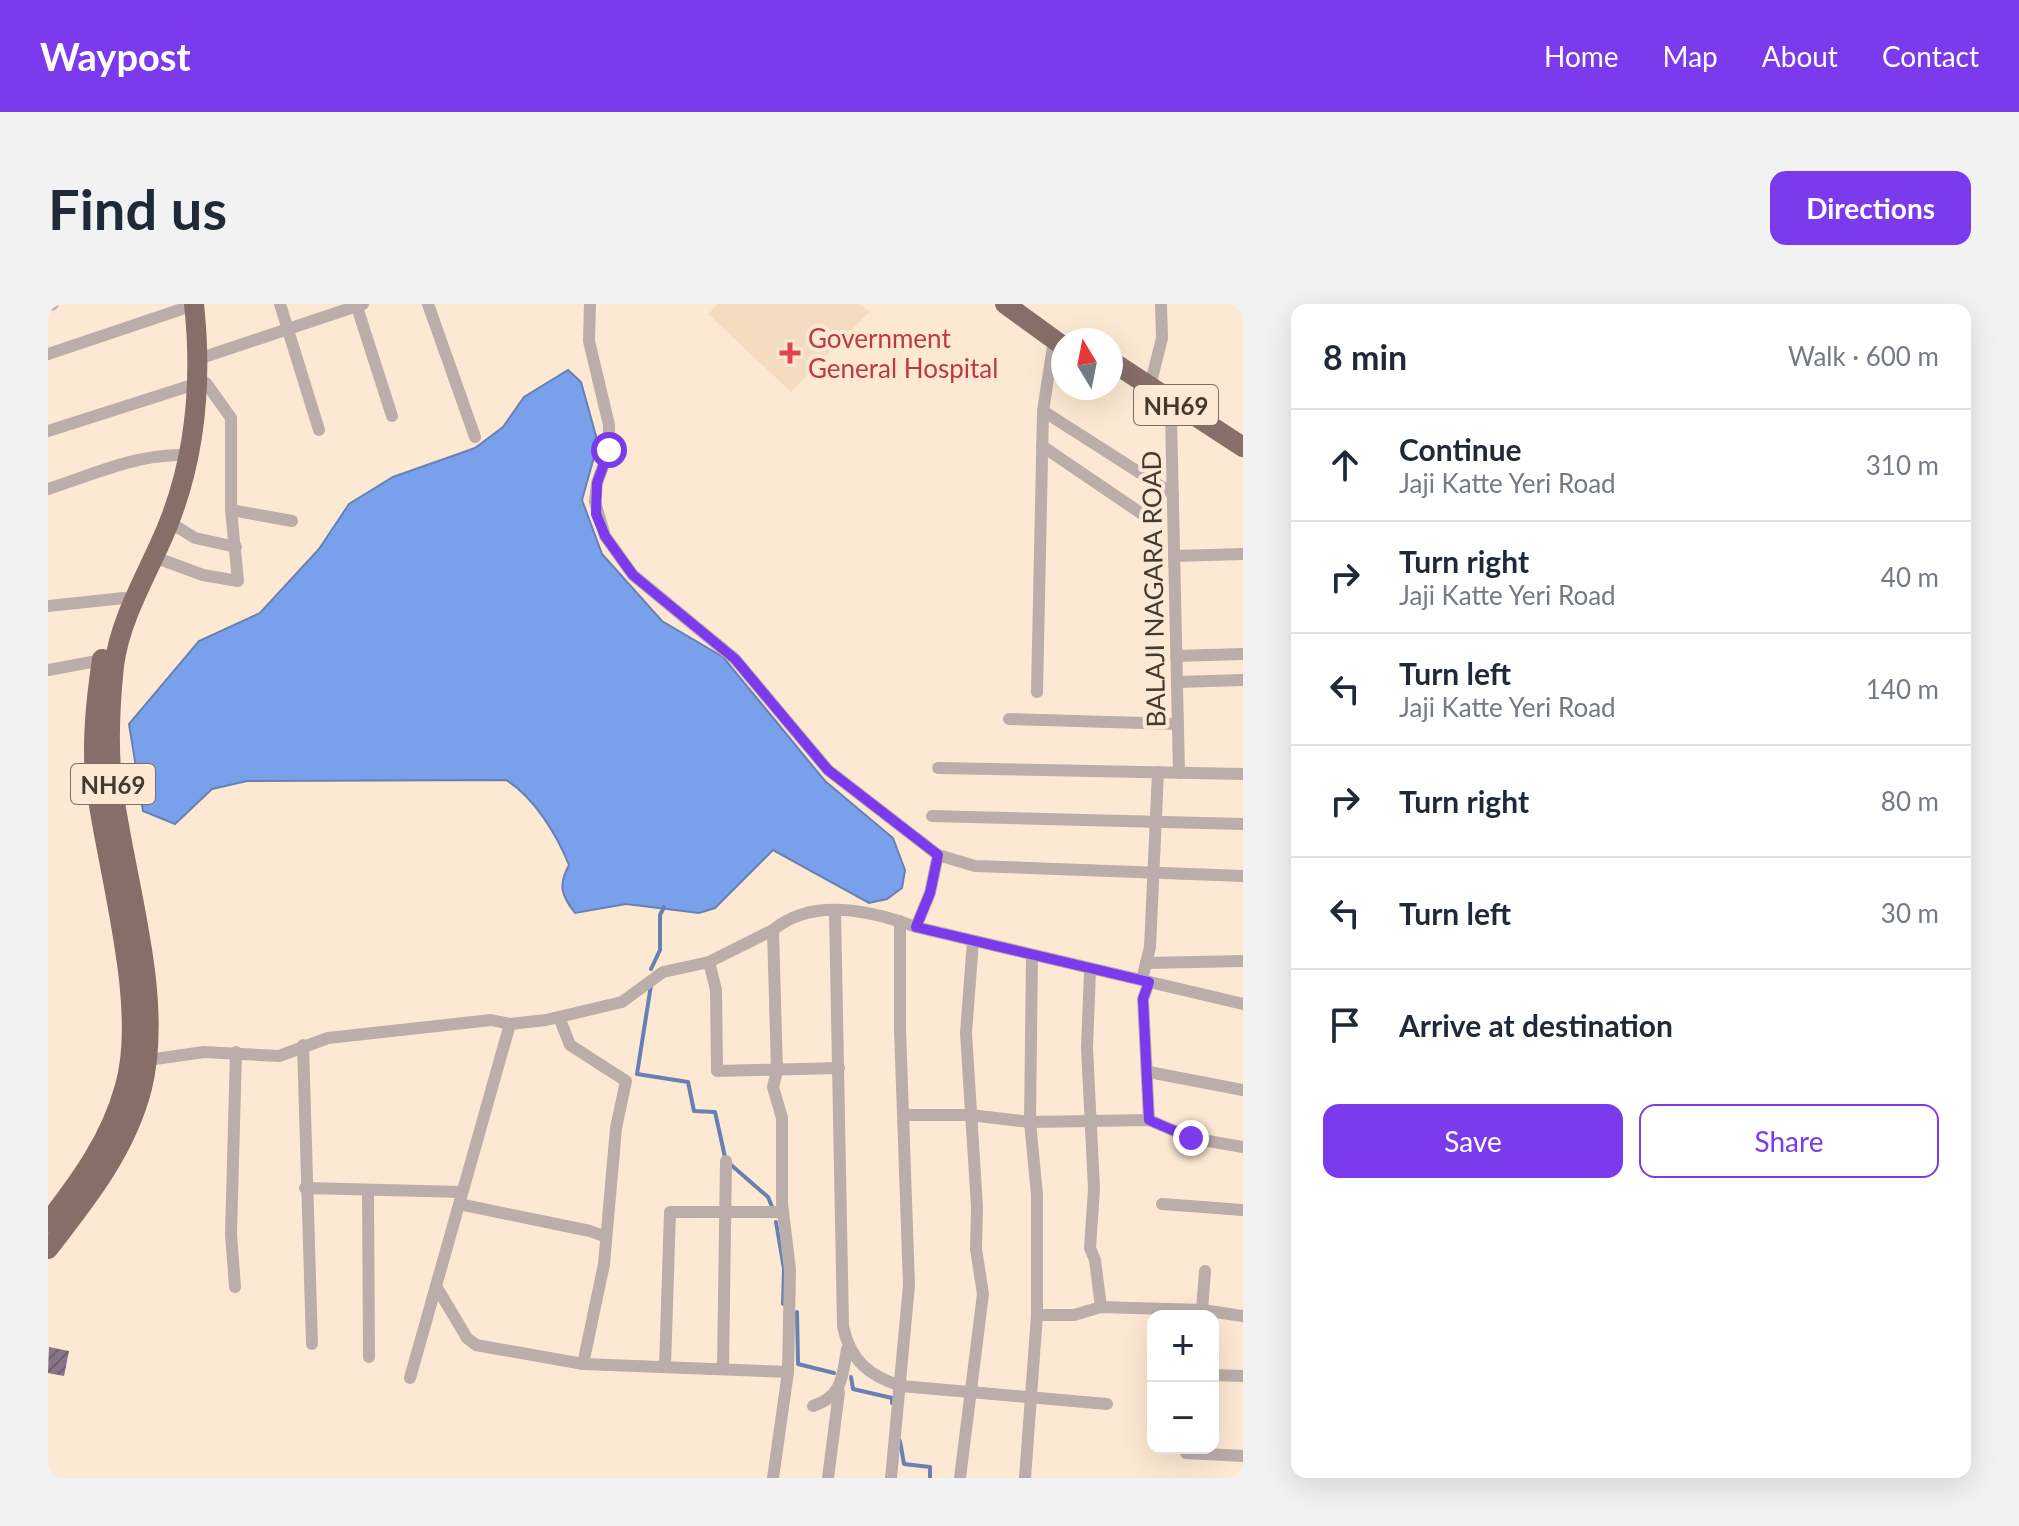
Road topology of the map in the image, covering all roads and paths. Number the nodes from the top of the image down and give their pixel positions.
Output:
1 (280, 304) edge
2 (428, 304) edge
3 (590, 304) edge
4 (1005, 304) edge
5 (1025, 304) edge
6 (1161, 304) edge
7 (359, 305) edge
8 (185, 306) edge
9 (1060, 328) edge
10 (288, 329) junction
11 (1051, 338) edge
12 (48, 354) edge
13 (198, 359) junction
14 (1123, 369) edge
15 (1051, 375) edge
16 (1123, 383) edge
17 (191, 386) junction
18 (1150, 386) junction
19 (1173, 410) junction
20 (1043, 411) junction
21 (392, 416) dead end
22 (319, 430) dead end
23 (48, 431) edge
24 (475, 437) dead end
25 (1042, 446) junction
26 (1243, 447) edge
27 (178, 455) junction
28 (1243, 462) edge
29 (48, 489) edge
30 (1173, 494) junction
31 (231, 510) junction
32 (1151, 520) dead end
33 (292, 521) dead end
34 (169, 522) junction
35 (236, 547) junction
36 (1243, 554) edge
37 (1174, 556) junction
38 (154, 557) junction
39 (124, 598) junction
40 (48, 606) edge
41 (1243, 654) edge
42 (1176, 656) junction
43 (102, 660) junction
44 (48, 670) edge
45 (1243, 680) edge
46 (1177, 682) junction
47 (1037, 692) dead end
48 (1009, 719) dead end
49 (1178, 724) junction
50 (938, 768) dead end
51 (1158, 772) junction
52 (1179, 773) junction
53 (1243, 774) edge
54 (932, 816) dead end
55 (1157, 820) junction
56 (1243, 824) edge
57 (938, 855) junction
58 (1154, 873) junction
59 (1243, 876) edge
60 (835, 911) junction
61 (900, 921) junction
62 (916, 927) junction
63 (773, 930) junction
64 (973, 941) junction
65 (1032, 956) junction
66 (1243, 961) edge
67 (709, 962) junction
68 (1146, 963) junction
69 (1090, 971) junction
70 (1145, 981) junction
71 (1243, 1004) edge
72 (559, 1017) junction
73 (510, 1024) junction
74 (303, 1045) junction
75 (236, 1052) junction
76 (138, 1061) junction
77 (839, 1068) junction
78 (777, 1071) junction
79 (1149, 1072) junction
80 (1243, 1090) edge
81 (904, 1115) junction
82 (970, 1115) junction
83 (1149, 1120) junction
84 (1090, 1121) junction
85 (1030, 1122) junction
86 (1243, 1147) edge
87 (726, 1161) dead end
88 (305, 1188) junction
89 (368, 1191) junction
90 (460, 1198) junction
91 (1162, 1204) dead end
92 (1243, 1210) edge
93 (725, 1211) junction
94 (783, 1212) junction
95 (48, 1222) edge
96 (606, 1237) junction
97 (48, 1249) edge
98 (1205, 1271) dead end
99 (436, 1286) junction
100 (235, 1287) dead end
101 (1101, 1307) junction
102 (1202, 1310) joint
103 (1219, 1312) edge
104 (1037, 1315) junction
105 (1243, 1316) edge
106 (312, 1344) dead end
107 (847, 1349) junction
108 (369, 1357) dead end
109 (583, 1364) junction
110 (665, 1367) junction
111 (723, 1369) junction
112 (788, 1372) junction
113 (1219, 1375) edge
114 (1243, 1376) edge
115 (410, 1378) dead end
116 (901, 1386) junction
117 (839, 1392) junction
118 (971, 1395) junction
119 (1030, 1399) junction
120 (1107, 1404) dead end
121 (813, 1406) dead end
122 (1205, 1454) edge
123 (1243, 1456) edge
124 (773, 1478) edge
125 (828, 1478) edge
126 (891, 1478) edge
127 (960, 1478) edge
128 (1025, 1478) edge

1 - 10 street
2 - 24 street
3 - 57 street
4 - 11 highway
5 - 9 highway
6 - 18 street
7 - 10 street
7 - 21 street
8 - 12 street
8 - 13 highway, NH69
8 - 17 highway, NH69
10 - 13 street
10 - 22 street
13 - 17 highway, NH69
14 - 18 highway, NH69
15 - 20 street
16 - 19 highway, NH69
17 - 23 street
17 - 27 highway, NH69
17 - 31 street
17 - 34 highway, NH69
18 - 19 highway, NH69
19 - 26 highway, NH69
19 - 28 highway, NH69
19 - 30 street, BALAJI NAGARA ROAD
20 - 25 street
20 - 30 street
25 - 32 street
25 - 47 street
27 - 29 street
27 - 39 highway, NH69
30 - 37 street, BALAJI NAGARA ROAD
31 - 33 street
31 - 35 street
34 - 35 street
34 - 38 highway, NH69
35 - 38 street
36 - 37 street
37 - 42 street, BALAJI NAGARA ROAD
38 - 76 highway, NH69
39 - 40 street
39 - 43 highway, NH69
41 - 42 street
42 - 46 street, BALAJI NAGARA ROAD
43 - 44 street
43 - 76 highway, NH69
45 - 46 street
46 - 49 street, BALAJI NAGARA ROAD
48 - 49 street
49 - 52 street, BALAJI NAGARA ROAD
50 - 51 street
51 - 52 street
51 - 55 street
52 - 53 street
54 - 55 street
55 - 56 street
55 - 58 street
57 - 58 street
57 - 62 street
58 - 59 street
58 - 68 street
60 - 61 street
60 - 63 street
60 - 77 street
61 - 62 street
61 - 81 street
62 - 64 street
63 - 67 street
63 - 78 street
64 - 65 street
64 - 82 street
65 - 69 street
65 - 85 street
66 - 68 street
67 - 72 street
67 - 78 street
68 - 70 street
69 - 70 street
69 - 84 street
70 - 71 street
70 - 79 street
72 - 73 street
72 - 96 street
73 - 74 street
73 - 90 street
74 - 75 street
74 - 88 street
75 - 76 street
75 - 100 street
76 - 95 highway, NH69
76 - 97 highway, NH69
77 - 78 street
77 - 107 street
78 - 94 street
79 - 80 street
79 - 83 street
81 - 82 street
81 - 116 street
82 - 85 street
82 - 118 street
83 - 84 street
83 - 86 street
84 - 85 street
84 - 101 street
85 - 104 street
87 - 93 street
88 - 89 street
88 - 106 street
89 - 90 street
89 - 108 street
90 - 96 street
90 - 99 street
91 - 92 street
93 - 94 street
93 - 110 street
93 - 111 street
94 - 112 street
96 - 109 street
98 - 102 street
99 - 109 street
99 - 115 street
101 - 102 street
101 - 104 street
103 - 105 street
104 - 119 street
107 - 116 street
107 - 117 street
109 - 110 street
110 - 111 street
111 - 112 street
112 - 124 street
113 - 114 street
116 - 118 street
116 - 126 street
117 - 121 street
117 - 125 street
118 - 119 street
118 - 127 street
119 - 120 street
119 - 128 street
122 - 123 street

